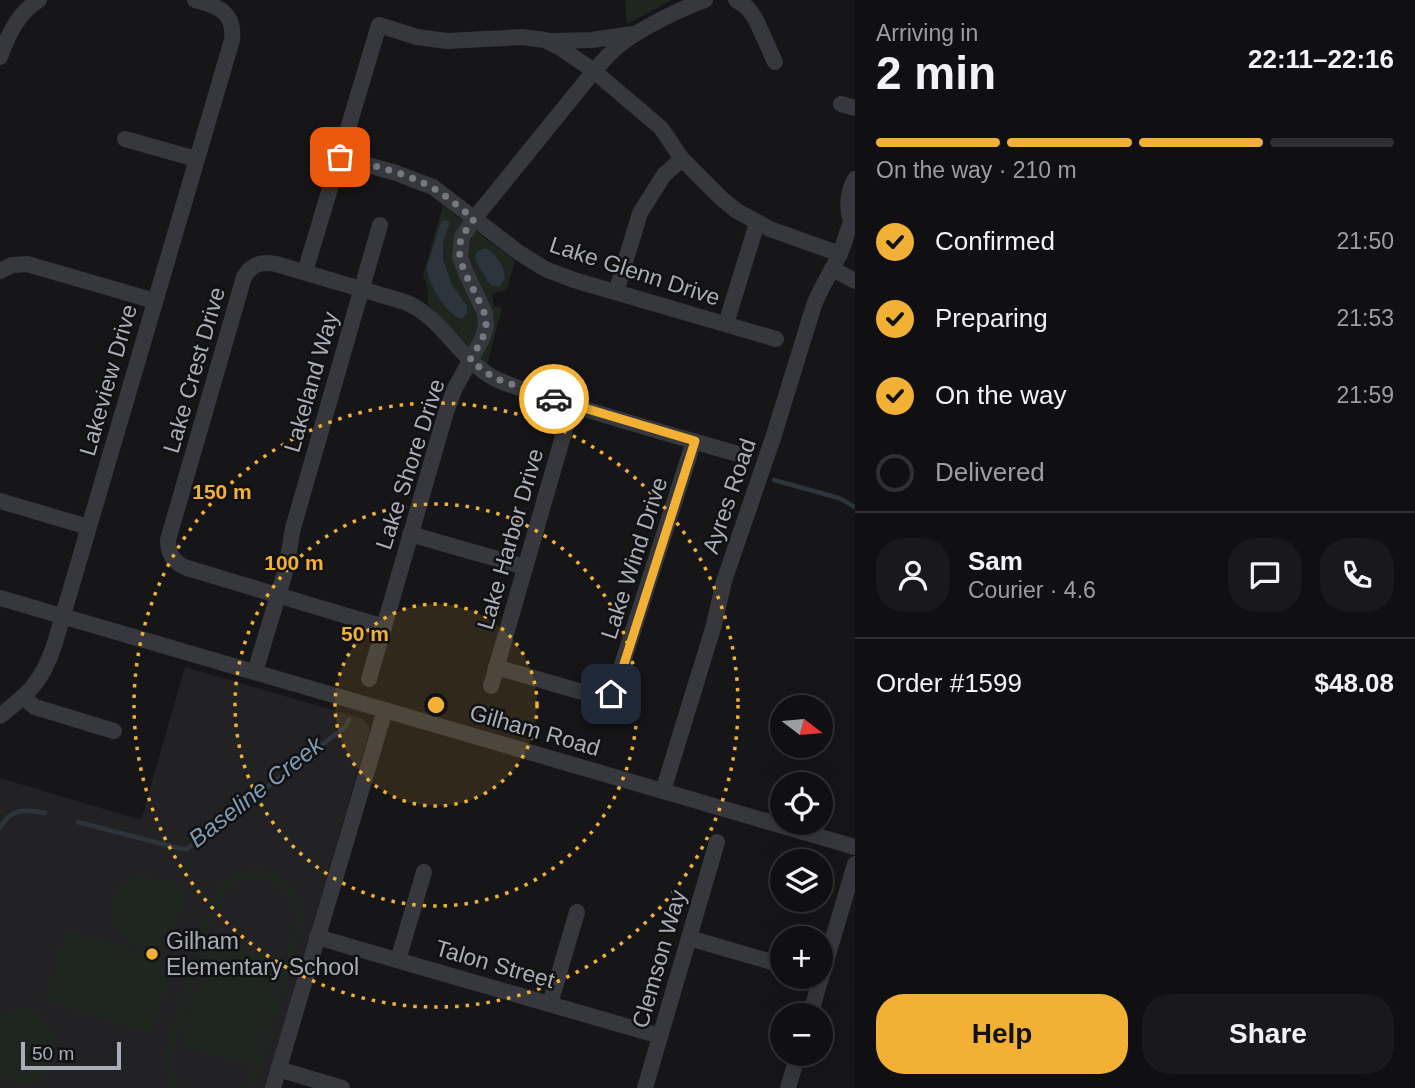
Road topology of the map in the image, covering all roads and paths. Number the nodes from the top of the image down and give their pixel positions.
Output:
1 (39, 0) edge
2 (195, 0) edge
3 (705, 0) edge
4 (736, 0) edge
5 (638, 33) junction
6 (545, 40) junction
7 (0, 57) edge
8 (775, 62) dead end
9 (594, 71) junction
10 (125, 139) dead end
11 (340, 157) junction
12 (196, 159) junction
13 (682, 159) junction
14 (855, 178) edge
15 (853, 218) edge
16 (474, 219) junction
17 (757, 223) junction
18 (380, 225) dead end
19 (840, 254) junction
20 (832, 269) junction
21 (0, 271) edge
22 (305, 272) junction
23 (855, 281) edge
24 (362, 289) junction
25 (616, 292) junction
26 (155, 301) junction
27 (726, 324) junction
28 (776, 339) dead end
29 (470, 360) junction
30 (572, 405) junction
31 (695, 441) junction
32 (745, 456) dead end
33 (0, 501) edge
34 (88, 527) junction
35 (410, 534) junction
36 (525, 567) junction
37 (278, 596) junction
38 (0, 598) edge
39 (62, 616) junction
40 (384, 627) junction
41 (496, 667) junction
42 (255, 672) junction
43 (369, 679) dead end
44 (491, 686) dead end
45 (23, 698) junction
46 (384, 710) junction
47 (0, 716) edge
48 (114, 731) dead end
49 (663, 791) junction
50 (717, 842) dead end
51 (855, 847) edge
52 (855, 864) edge
53 (424, 872) dead end
54 (578, 912) dead end
55 (833, 936) edge
56 (317, 937) junction
57 (689, 938) junction
58 (398, 960) junction
59 (770, 962) edge
60 (550, 1004) junction
61 (660, 1036) junction
62 (794, 1066) edge
63 (278, 1069) junction
64 (273, 1088) edge
65 (342, 1088) edge
66 (645, 1088) edge
67 (788, 1088) edge

1 - 7 street
2 - 12 street, Lakeview Drive
3 - 5 street, Lake Shore Drive
4 - 8 street
5 - 6 street
5 - 9 street, Lake Shore Drive
6 - 9 street
6 - 11 street
9 - 13 street
9 - 16 street, Lake Shore Drive
10 - 12 street
11 - 16 street, Lake Glenn Drive
11 - 22 street
12 - 26 street, Lakeview Drive
13 - 17 street
13 - 25 street
14 - 15 street, Ayres Road
15 - 19 street, Ayres Road
16 - 25 street, Lake Glenn Drive
16 - 29 street, Lake Shore Drive
17 - 19 street
17 - 27 street
18 - 24 street, Lakeland Way
19 - 20 street, Ayres Road
20 - 23 street
20 - 49 street, Ayres Road
21 - 26 street
22 - 24 street
22 - 37 street, Lake Crest Drive
24 - 29 street
24 - 37 street, Lakeland Way
25 - 27 street, Lake Glenn Drive
26 - 34 street, Lakeview Drive
27 - 28 street, Lake Glenn Drive
29 - 30 street
29 - 35 street, Lake Shore Drive
30 - 31 street
30 - 36 street, Lake Harbor Drive
31 - 32 street
31 - 41 street, Lake Wind Drive
33 - 34 street
34 - 39 street, Lakeview Drive
35 - 36 street
35 - 40 street, Lake Shore Drive
36 - 41 street, Lake Harbor Drive
37 - 40 street, Lake Crest Drive
37 - 42 street, Lakeland Way
38 - 39 street, Gilham Road
39 - 42 street, Gilham Road
39 - 45 street, Lakeview Drive
40 - 43 street, Lake Shore Drive
41 - 44 street, Lake Harbor Drive
42 - 46 street, Gilham Road
45 - 47 street, Lakeview Drive
45 - 48 street
46 - 49 street, Gilham Road
46 - 56 street
49 - 51 street, Gilham Road
50 - 57 street, Clemson Way
52 - 55 street
53 - 58 street
54 - 60 street
56 - 58 street, Talon Street
56 - 63 street
57 - 59 street
57 - 61 street, Clemson Way
58 - 60 street, Talon Street
60 - 61 street, Talon Street
61 - 66 street, Clemson Way
62 - 67 street
63 - 64 street
63 - 65 street

